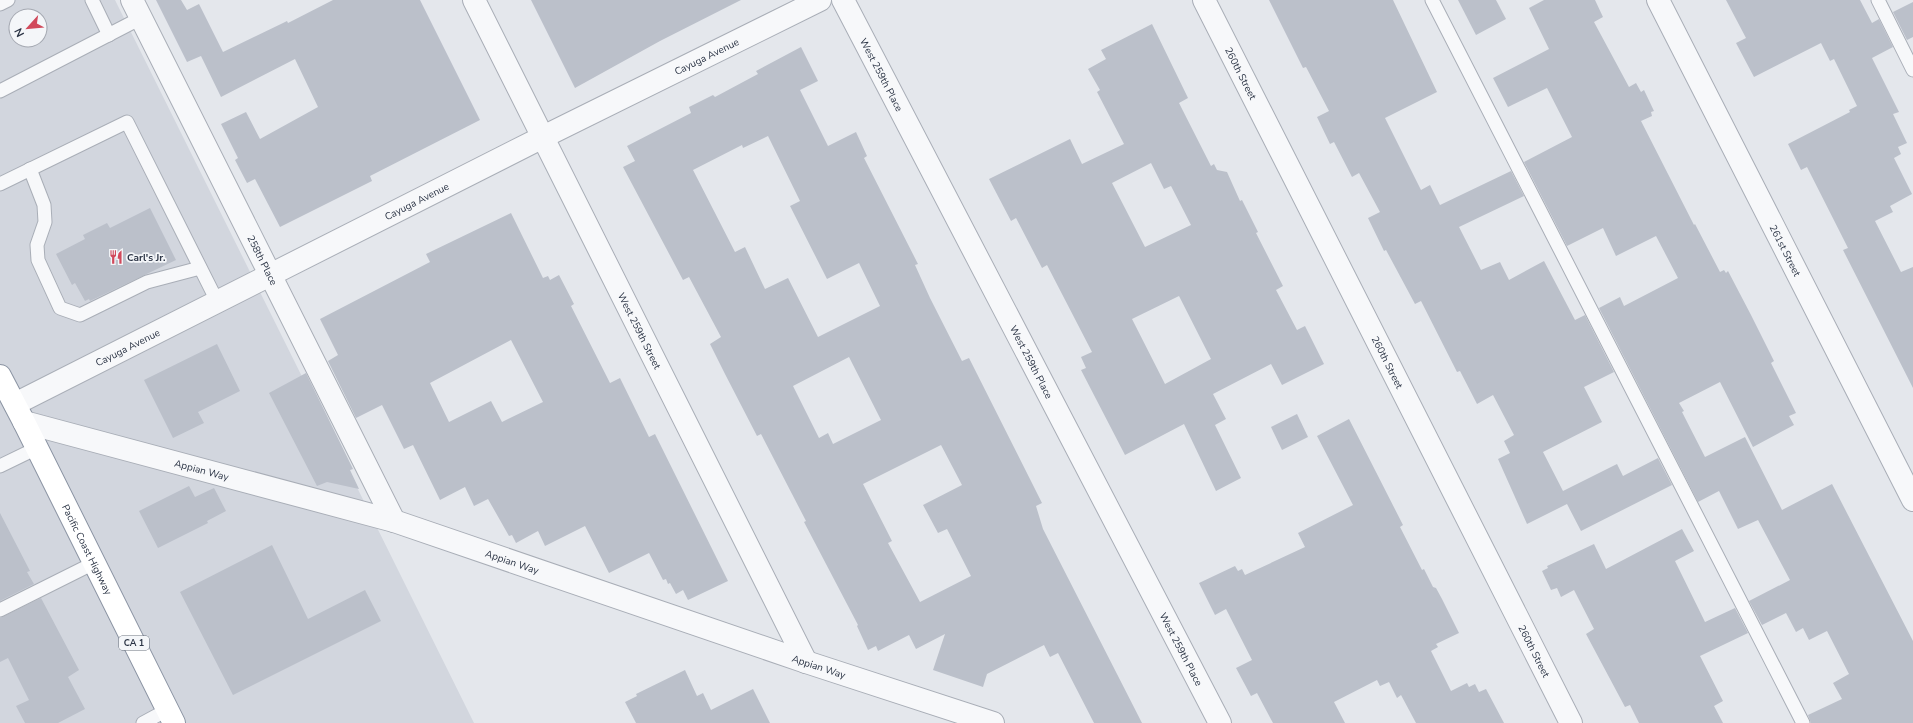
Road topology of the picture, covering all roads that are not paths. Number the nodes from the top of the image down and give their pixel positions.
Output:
1 (8, 0) edge
2 (92, 0) edge
3 (474, 0) edge
4 (820, 0) edge
5 (843, 0) edge
6 (1204, 0) edge
7 (1432, 0) edge
8 (1658, 0) edge
9 (1878, 0) edge
10 (0, 4) edge
11 (136, 9) edge
12 (109, 35) junction
13 (1913, 70) edge
14 (0, 91) edge
15 (542, 137) junction
16 (30, 169) junction
17 (0, 184) edge
18 (200, 268) junction
19 (271, 276) junction
20 (218, 303) junction
21 (1, 381) edge
22 (20, 413) junction
23 (37, 448) junction
24 (0, 466) edge
25 (1913, 500) edge
26 (394, 521) junction
27 (94, 563) junction
28 (0, 610) edge
29 (806, 662) junction
30 (170, 717) edge
31 (144, 723) edge
32 (993, 723) edge
33 (1220, 723) edge
34 (1571, 723) edge
35 (1803, 723) edge

1 - 10 lane
2 - 12 lane
3 - 15 street, West 259th Street
4 - 15 street, Cayuga Avenue
5 - 33 street, West 259th Place
6 - 34 street, 260th Street
7 - 35 lane
8 - 25 street, 261st Street
9 - 13 lane
11 - 12 lane
11 - 19 street, 258th Place
12 - 14 lane
15 - 19 street, Cayuga Avenue
15 - 29 street, West 259th Street
16 - 17 lane
16 - 18 lane
16 - 18 lane
18 - 20 lane
19 - 20 street, Cayuga Avenue
19 - 26 street, 258th Place
20 - 22 street, Cayuga Avenue
21 - 22 highway, Pacific Coast Highway / CA 1
22 - 23 highway, Pacific Coast Highway / CA 1
22 - 26 street, Appian Way
23 - 24 lane
23 - 27 highway, Pacific Coast Highway / CA 1
26 - 29 street, Appian Way
27 - 28 lane
27 - 30 highway, Pacific Coast Highway / CA 1
29 - 32 street, Appian Way
30 - 31 lane

